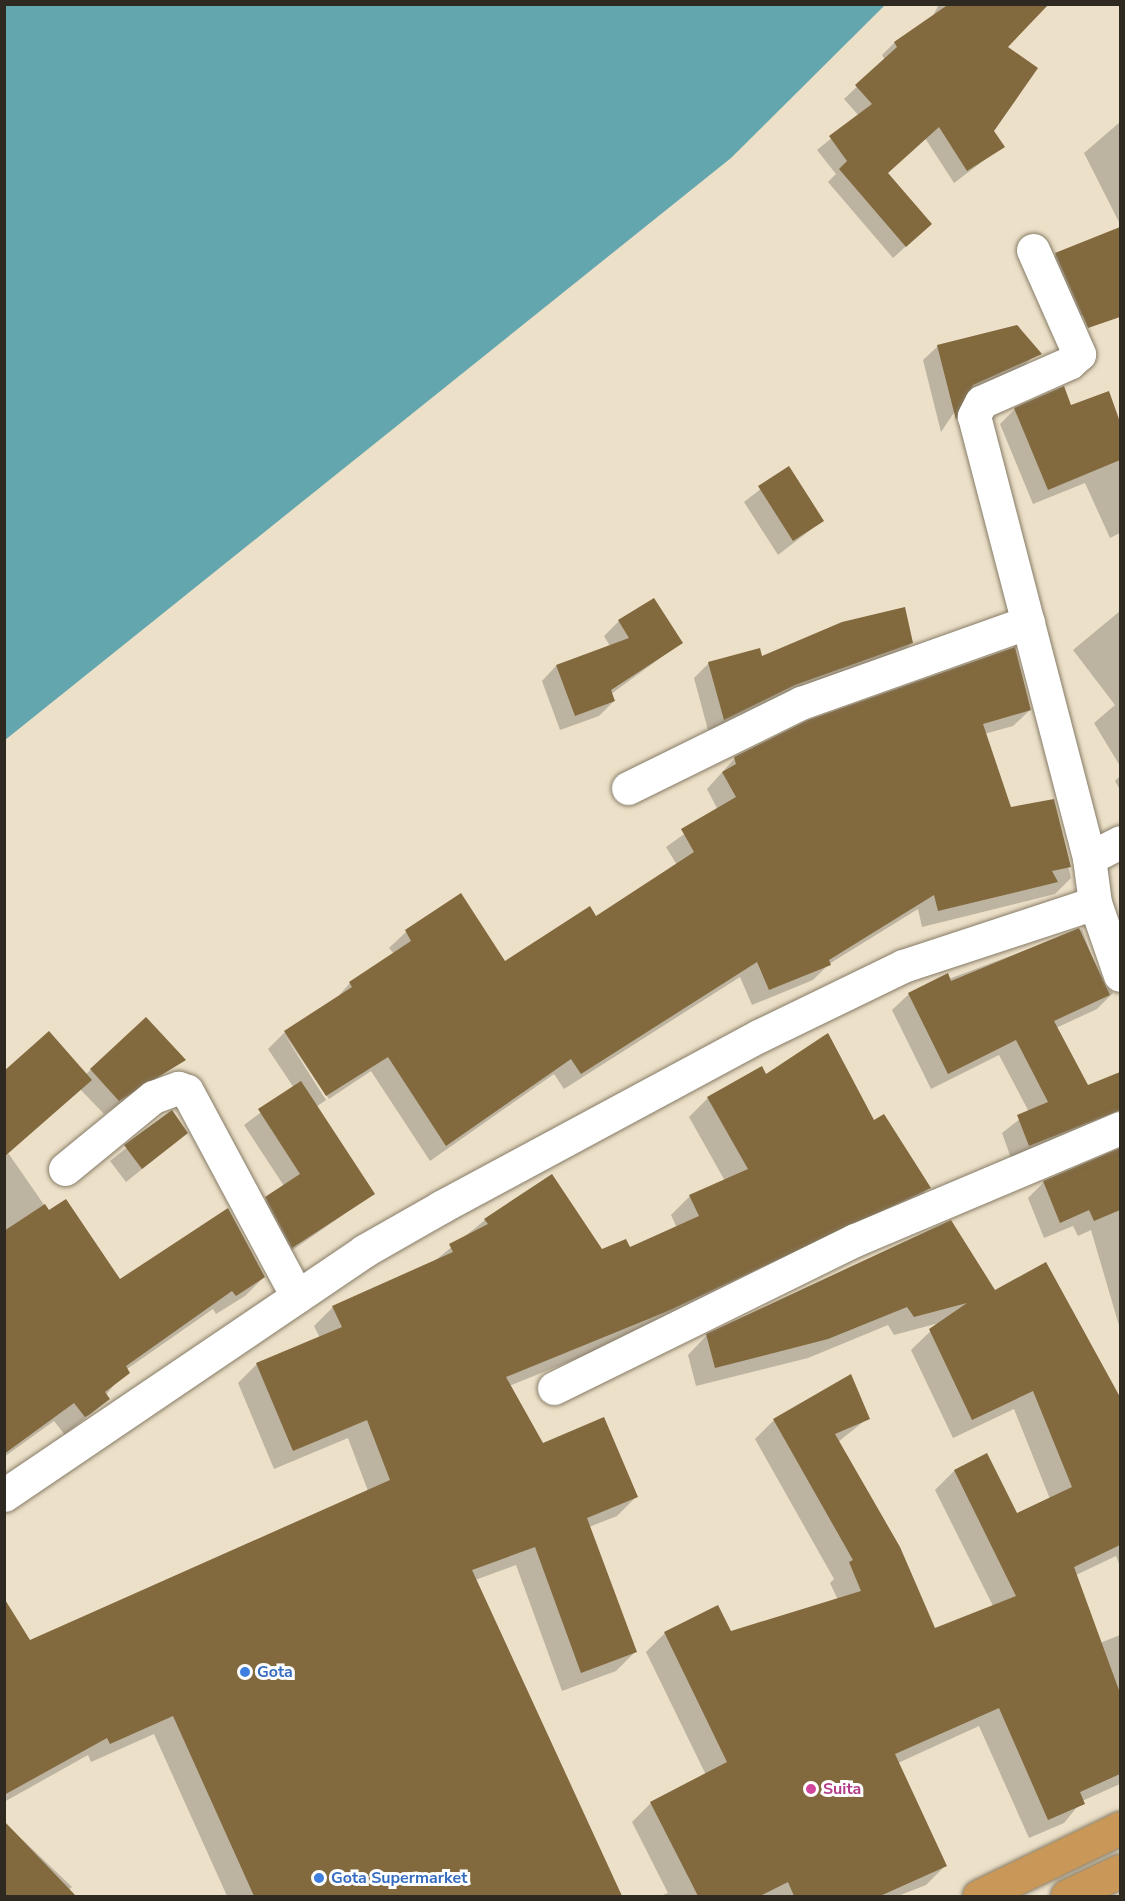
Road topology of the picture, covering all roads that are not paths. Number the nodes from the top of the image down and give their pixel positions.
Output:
1 (1033, 250) dead end
2 (1028, 622) junction
3 (628, 788) dead end
4 (1120, 842) edge
5 (1089, 858) junction
6 (1095, 903) junction
7 (1120, 975) edge
8 (1120, 1128) edge
9 (65, 1169) dead end
10 (297, 1296) junction
11 (554, 1388) dead end
12 (4, 1495) edge
13 (1120, 1828) edge
14 (1120, 1871) edge
15 (979, 1896) edge
16 (1067, 1896) edge

1 - 2 street
2 - 3 street
2 - 5 street
4 - 5 street
5 - 6 street
6 - 7 street
6 - 10 street
8 - 11 street
9 - 10 street
10 - 12 street
13 - 15 highway
14 - 16 highway

